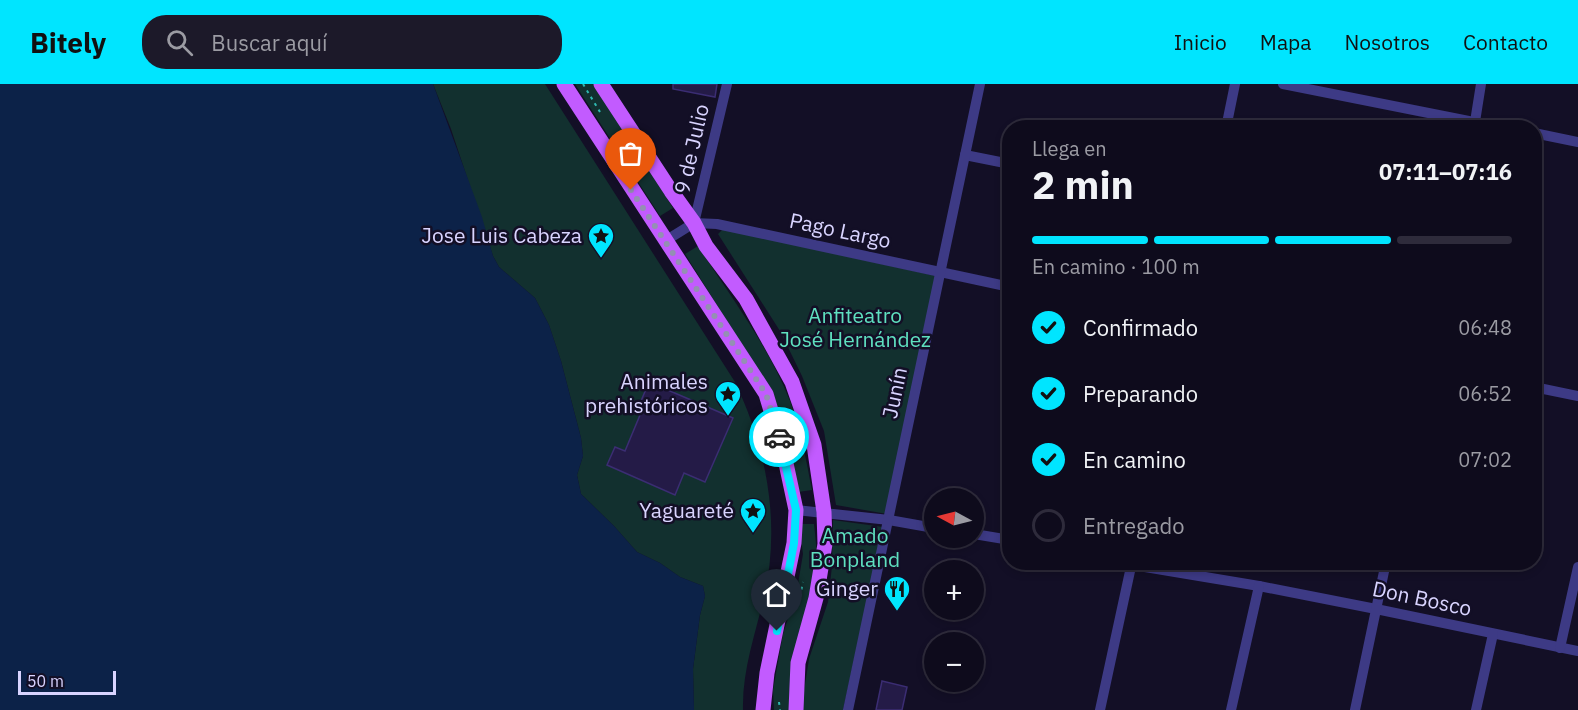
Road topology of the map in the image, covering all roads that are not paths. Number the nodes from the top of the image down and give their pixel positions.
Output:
1 (564, 84) edge
2 (601, 84) edge
3 (727, 84) edge
4 (980, 84) edge
5 (1235, 84) edge
6 (1283, 84) edge
7 (1481, 84) edge
8 (1228, 120) edge
9 (1451, 120) edge
10 (1475, 120) edge
11 (1542, 135) edge
12 (1578, 142) edge
13 (965, 155) junction
14 (1002, 162) edge
15 (694, 223) junction
16 (665, 241) junction
17 (941, 272) junction
18 (1002, 285) edge
19 (1542, 389) edge
20 (1578, 396) edge
21 (796, 510) junction
22 (824, 512) junction
23 (889, 520) junction
24 (924, 526) edge
25 (984, 536) edge
26 (1002, 539) edge
27 (1578, 567) edge
28 (1131, 570) edge
29 (1167, 570) edge
30 (1384, 570) edge
31 (1259, 586) junction
32 (1376, 609) junction
33 (1493, 634) junction
34 (1560, 648) junction
35 (1578, 651) edge
36 (790, 707) edge
37 (764, 710) edge
38 (848, 710) edge
39 (1100, 710) edge
40 (1231, 710) edge
41 (1355, 710) edge
42 (1476, 710) edge

1 - 16 main road
2 - 15 main road
3 - 15 street, 9 de Julio
4 - 13 street, Junín
5 - 8 street
6 - 9 street
7 - 10 street
11 - 12 street
13 - 14 street
13 - 17 street, Junín
15 - 16 street
15 - 17 street, Pago Largo
15 - 22 main road
16 - 21 main road
17 - 18 street, Pago Largo
17 - 23 street, Junín
19 - 20 street
21 - 22 street
21 - 37 main road
22 - 23 street
22 - 36 main road
23 - 24 street
23 - 38 street, Junín
25 - 26 street
27 - 34 street
28 - 39 street
29 - 31 street, Don Bosco
30 - 32 street
31 - 32 street, Don Bosco
31 - 40 street
32 - 33 street, Don Bosco
32 - 41 street
33 - 34 street, Don Bosco
33 - 42 street
34 - 35 street, Don Bosco

